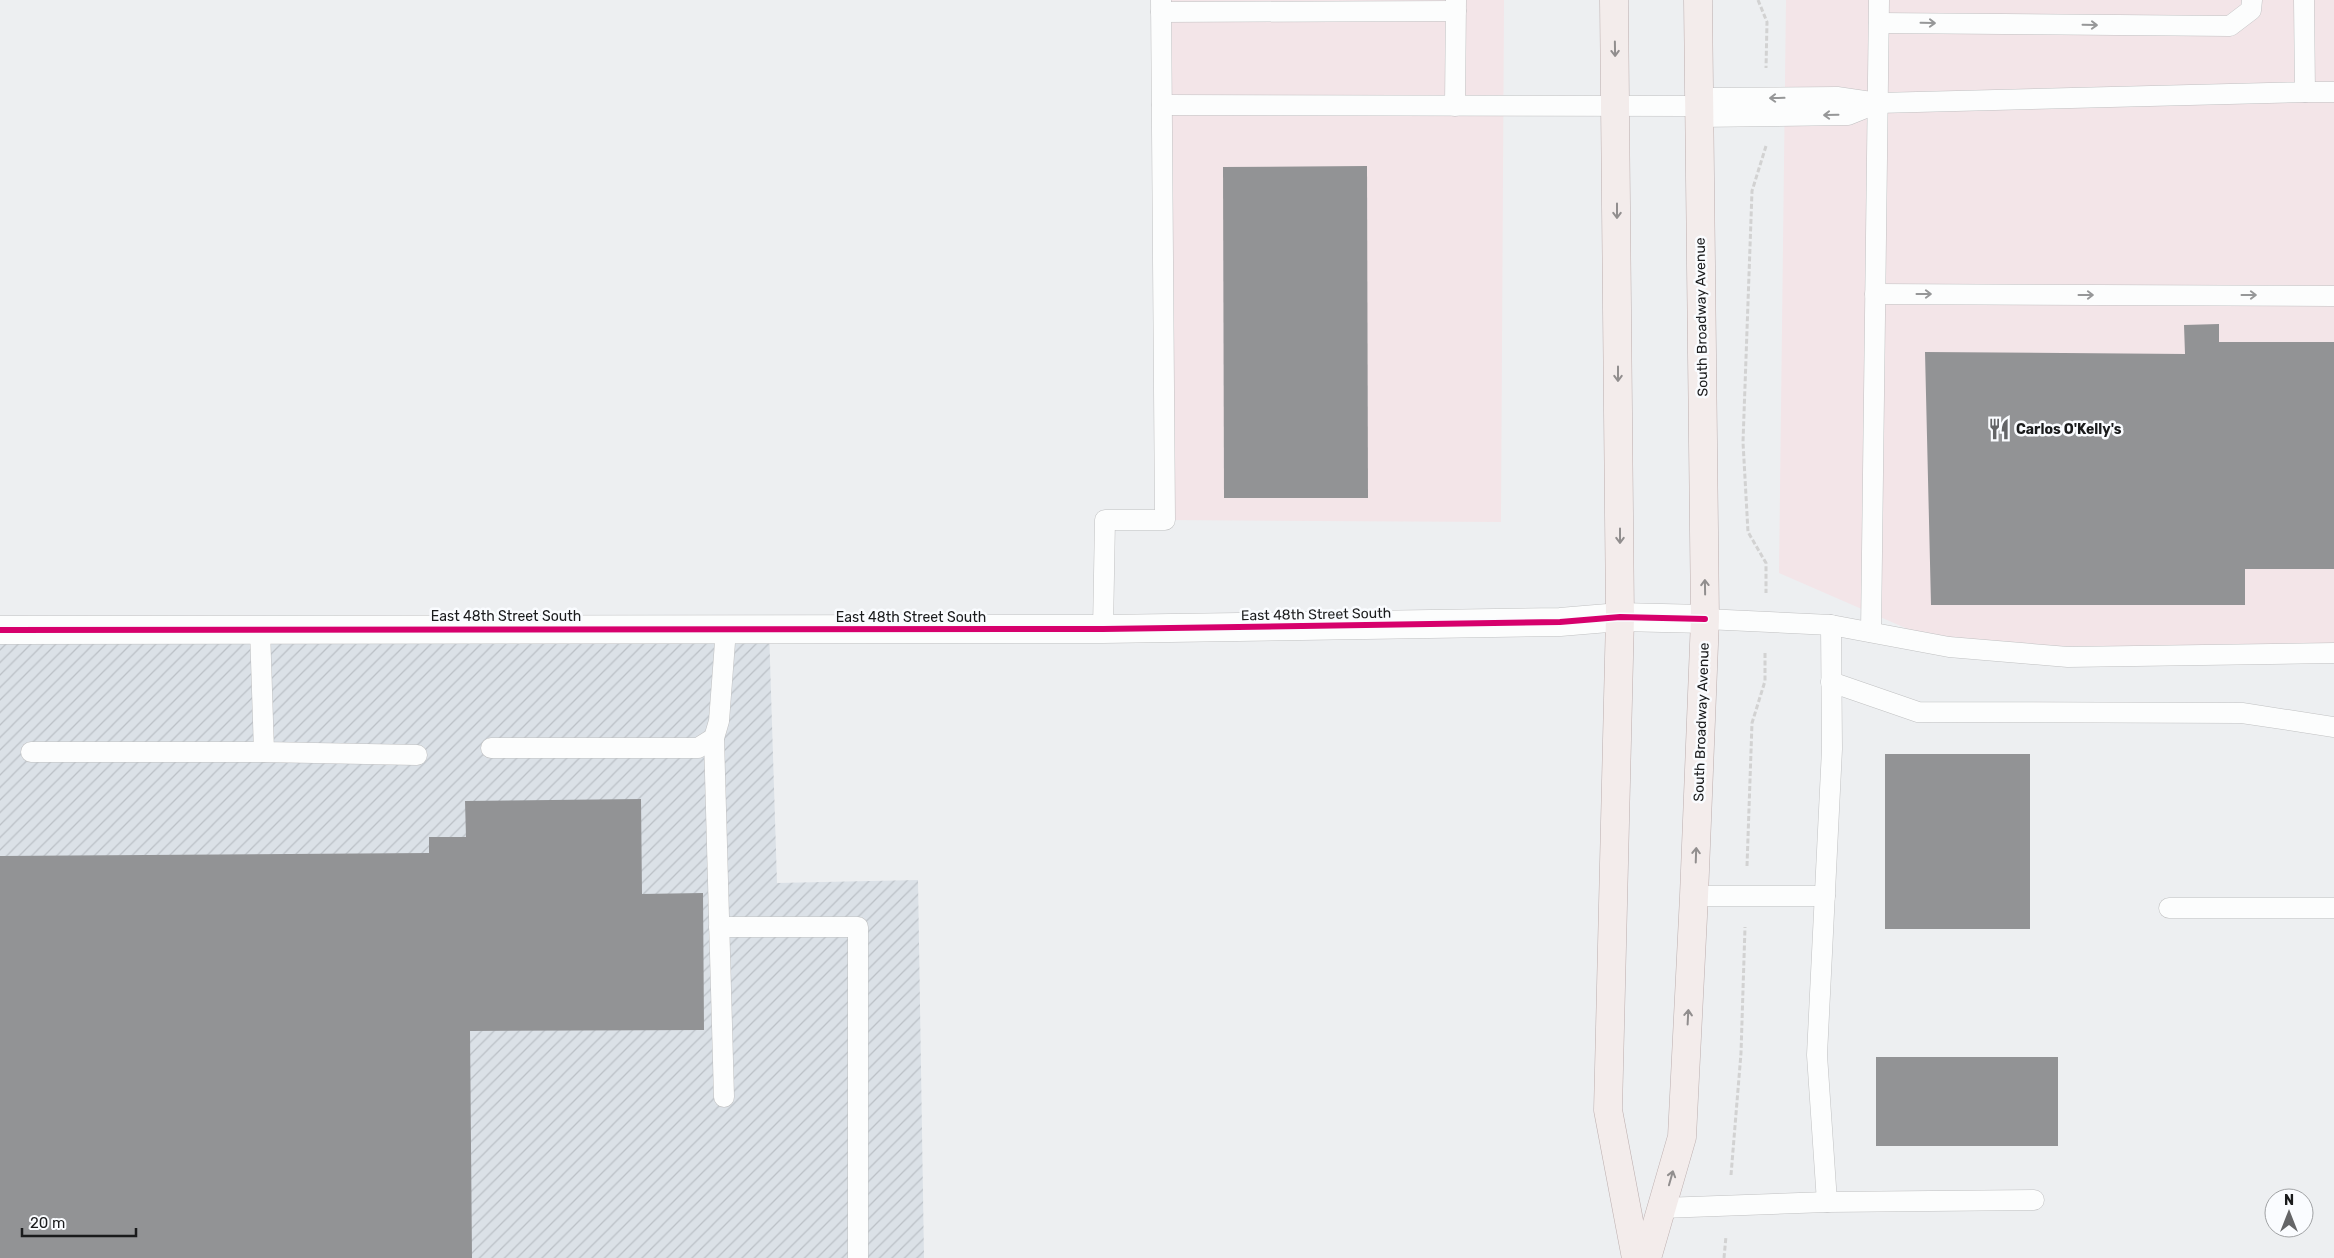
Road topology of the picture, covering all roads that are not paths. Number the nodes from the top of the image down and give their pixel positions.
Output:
1 (1614, 0) edge
2 (1698, 0) edge
3 (1879, 0) edge
4 (2252, 0) edge
5 (2304, 0) edge
6 (1456, 5) edge
7 (1161, 6) edge
8 (1879, 23) junction
9 (2305, 92) junction
10 (2334, 92) edge
11 (1878, 103) junction
12 (1162, 105) junction
13 (1455, 106) junction
14 (1616, 107) junction
15 (1698, 107) junction
16 (1875, 294) junction
17 (2334, 296) edge
18 (1620, 617) junction
19 (1705, 619) junction
20 (1831, 625) junction
21 (260, 629) junction
22 (726, 629) junction
23 (1103, 629) junction
24 (0, 630) edge
25 (1871, 632) junction
26 (2334, 653) edge
27 (1831, 682) junction
28 (2334, 727) edge
29 (714, 738) junction
30 (491, 748) dead end
31 (31, 752) dead end
32 (264, 752) junction
33 (417, 755) dead end
34 (1694, 896) junction
35 (1825, 896) junction
36 (2169, 908) dead end
37 (2334, 908) edge
38 (719, 927) junction
39 (724, 1097) dead end
40 (2034, 1200) dead end
41 (1827, 1202) junction
42 (1662, 1208) junction
43 (858, 1258) edge
44 (1636, 1258) edge
45 (1647, 1258) edge

1 -> 14 main road
2 - 15 main road, South Broadway Avenue
3 - 8 lane
8 -> 4 lane
5 - 9 lane
6 - 7 lane
6 - 13 lane
7 - 12 lane
8 - 11 lane
9 - 10 lane
9 - 11 lane
11 -> 15 lane
11 - 16 lane
12 - 13 lane
12 - 23 lane
13 - 14 lane
14 - 15 lane
14 -> 18 main road
19 -> 15 main road, South Broadway Avenue
16 -> 17 lane
16 - 25 lane
18 - 19 street, East 48th Street South
18 - 23 street, East 48th Street South
18 - 44 main road
19 - 20 lane
34 -> 19 main road, South Broadway Avenue
20 - 25 lane
20 - 27 lane
21 - 22 street, East 48th Street South
21 - 24 street, East 48th Street South
21 - 32 lane
22 - 23 street, East 48th Street South
22 - 29 lane
25 - 26 lane
27 - 28 lane
27 - 35 lane
29 - 30 lane
29 - 38 lane
31 - 32 lane
32 - 33 lane
34 - 35 lane
42 -> 34 main road, South Broadway Avenue
35 - 41 lane
36 - 37 lane
38 - 39 lane
38 - 43 lane
40 - 41 lane
41 - 42 lane
42 - 45 main road, South Broadway Avenue

